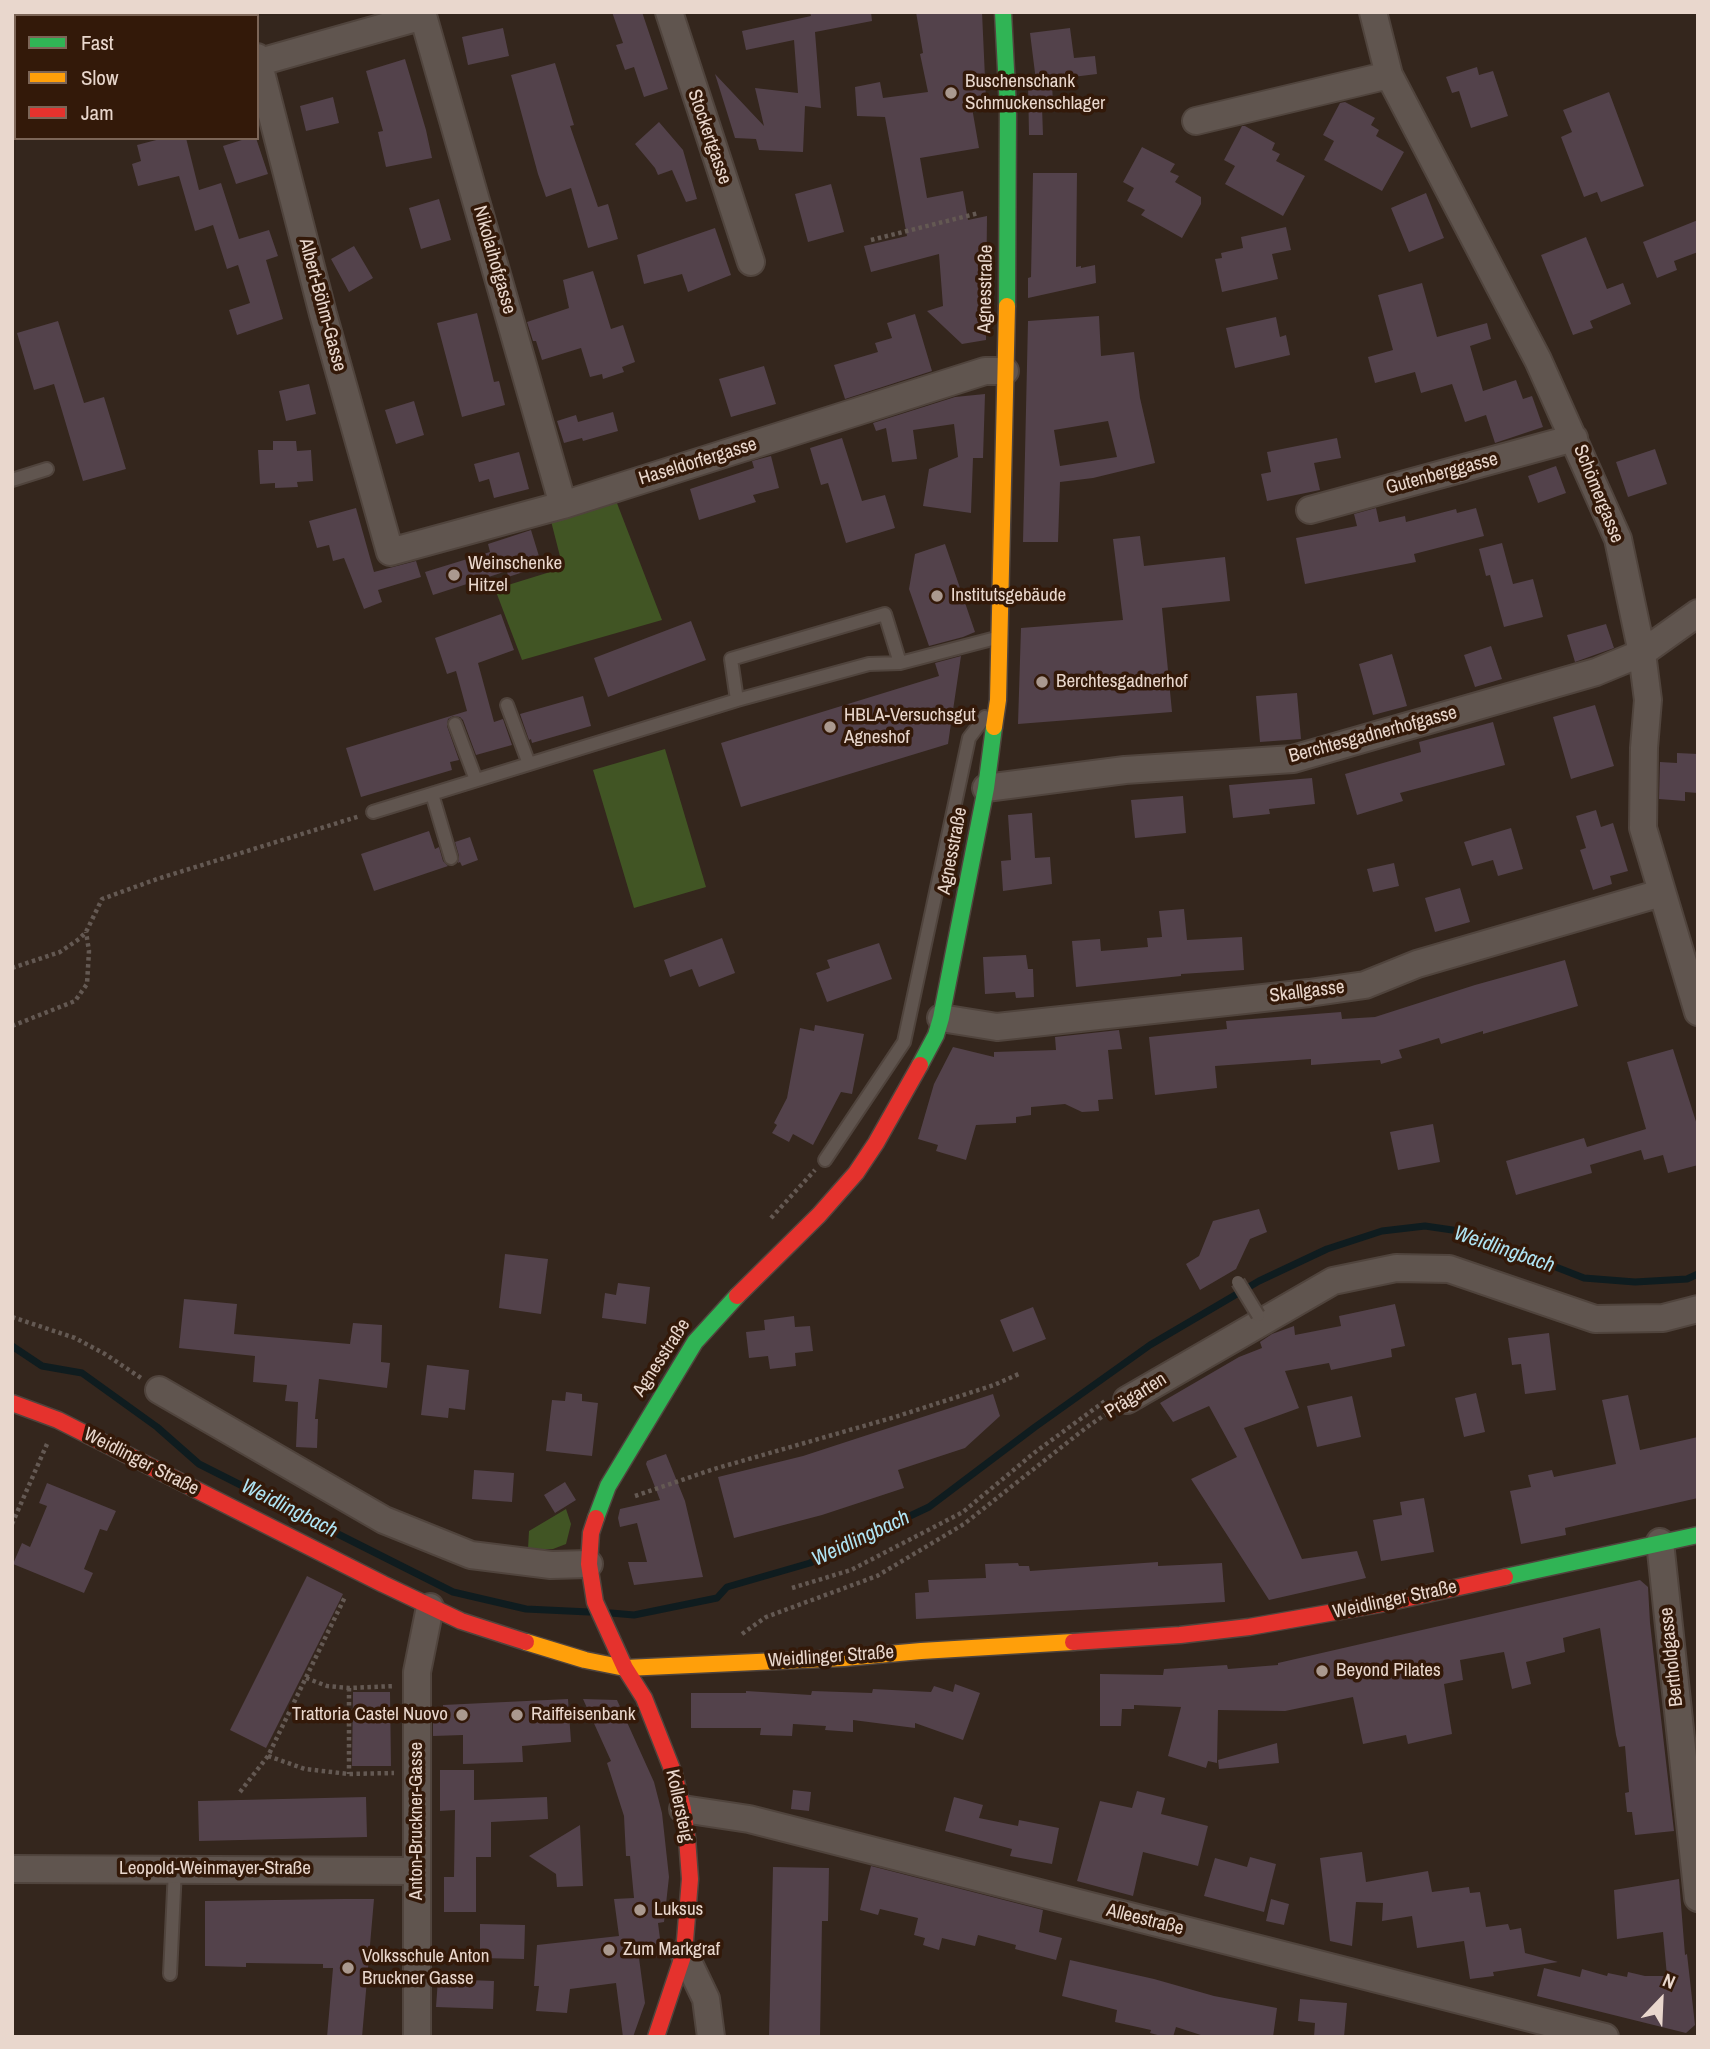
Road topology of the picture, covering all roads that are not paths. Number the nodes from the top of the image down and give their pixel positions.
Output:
1 (669, 12) edge
2 (1003, 12) edge
3 (1373, 12) edge
4 (423, 14) edge
5 (259, 59) edge
6 (1389, 75) junction
7 (1196, 121) dead end
8 (751, 262) dead end
9 (1005, 371) junction
10 (1574, 438) junction
11 (47, 469) dead end
12 (12, 480) edge
13 (563, 505) junction
14 (1310, 510) dead end
15 (390, 552) joint
16 (1698, 613) edge
17 (1000, 637) junction
18 (1642, 653) junction
19 (900, 663) junction
20 (737, 700) junction
21 (998, 700) junction
22 (507, 705) dead end
23 (455, 724) dead end
24 (529, 764) junction
25 (476, 780) junction
26 (986, 788) junction
27 (432, 794) junction
28 (373, 812) road end
29 (451, 858) dead end
30 (1661, 893) junction
31 (1698, 1012) edge
32 (941, 1018) junction
33 (825, 1160) dead end
34 (1238, 1282) dead end
35 (1698, 1310) edge
36 (1260, 1319) junction
37 (159, 1390) road end
38 (1127, 1400) road end
39 (12, 1402) edge
40 (1698, 1535) edge
41 (1660, 1542) junction
42 (582, 1570) junction
43 (430, 1606) junction
44 (625, 1668) junction
45 (683, 1809) junction
46 (12, 1868) edge
47 (175, 1869) junction
48 (417, 1871) junction
49 (1698, 1898) edge
50 (684, 1953) junction
51 (170, 1974) dead end
52 (417, 2037) edge
53 (656, 2037) edge
54 (711, 2037) edge
55 (1605, 2037) edge

1 - 8 street, Stockertgasse
2 - 9 street, Agnesstraße
3 - 6 street, Schömergasse
4 - 5 street, Nikolaihofgasse
4 - 13 street, Nikolaihofgasse
5 - 15 street, Albert-Böhm-Gasse
6 - 7 street
6 - 10 street, Schömergasse
9 - 13 street, Haseldorfergasse
9 - 17 street, Agnesstraße
10 - 14 street, Gutenberggasse
10 - 18 street, Schömergasse
11 - 12 lane
13 - 15 street, Haseldorfergasse
16 - 18 street, Berchtesgadnerhofgasse
17 - 19 lane
17 - 21 street, Agnesstraße
18 - 26 street, Berchtesgadnerhofgasse
18 - 30 street, Schömergasse
19 - 20 lane
19 - 20 lane
20 - 24 lane
21 - 26 street, Agnesstraße
21 - 33 lane
22 - 24 lane
23 - 25 lane
24 - 25 lane
25 - 27 lane
26 - 32 street, Agnesstraße
27 - 28 lane
27 - 29 lane
30 - 31 street, Schömergasse
30 - 32 street, Skallgasse
32 - 42 street, Agnesstraße
34 - 36 lane, bridge
35 - 36 street, Prägarten
36 - 38 street, Prägarten
37 - 42 street
39 - 43 street, Weidlinger Straße
40 - 41 street, Weidlinger Straße
41 - 44 street, Weidlinger Straße
41 - 49 street, Bertholdgasse
42 - 44 street
43 - 44 street, Weidlinger Straße
43 - 48 street, Anton-Bruckner-Gasse
44 - 45 street, Kollersteig
45 - 50 street, Kollersteig
45 - 55 street, Alleestraße
46 - 47 street, Leopold-Weinmayer-Straße
47 - 48 street, Leopold-Weinmayer-Straße
47 - 51 lane
48 - 52 street, Anton-Bruckner-Gasse
50 - 53 street, Kollersteig
50 - 54 street

